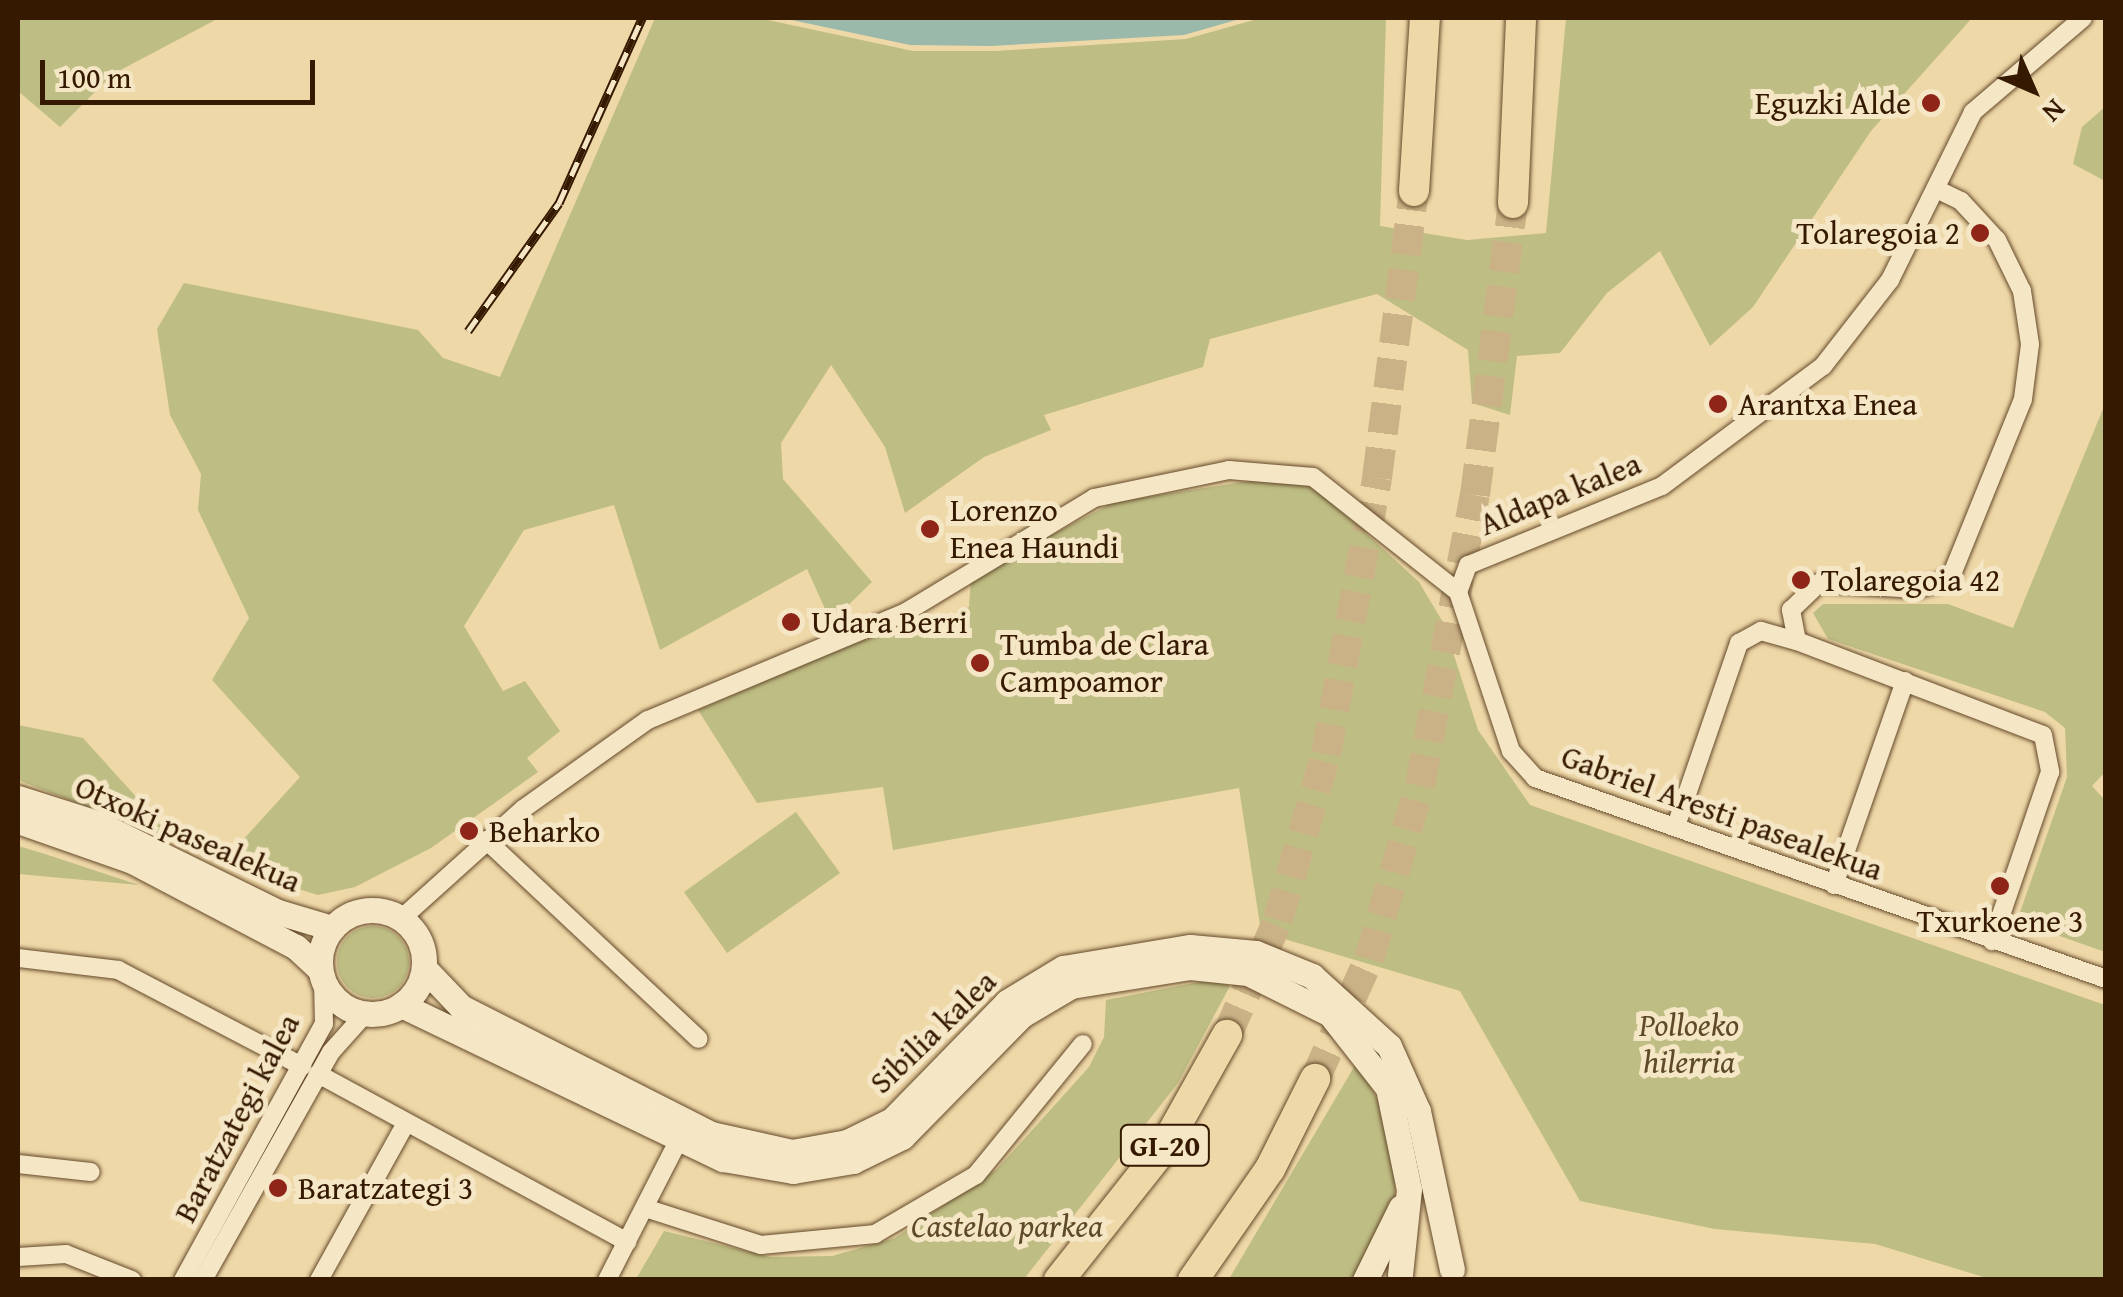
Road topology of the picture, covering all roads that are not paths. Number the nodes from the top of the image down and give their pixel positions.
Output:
1 (1425, 18) edge
2 (1439, 18) edge
3 (1521, 18) edge
4 (2083, 18) edge
5 (1425, 108) junction
6 (1936, 189) junction
7 (1414, 191) tunnel mouth
8 (1513, 203) tunnel mouth
9 (1458, 592) junction
10 (1797, 641) junction
11 (1905, 681) junction
12 (18, 798) edge
13 (18, 820) edge
14 (1676, 826) junction
15 (486, 840) junction
16 (1834, 885) junction
17 (402, 918) junction
18 (332, 928) junction
19 (1992, 942) junction
20 (18, 958) edge
21 (424, 968) junction
22 (321, 975) junction
23 (2106, 979) edge
24 (401, 1005) junction
25 (364, 1014) junction
26 (1227, 1035) tunnel mouth
27 (698, 1038) dead end
28 (1082, 1044) dead end
29 (310, 1070) junction
30 (1315, 1079) tunnel mouth
31 (406, 1123) junction
32 (680, 1139) junction
33 (18, 1164) edge
34 (1406, 1168) junction
35 (90, 1172) dead end
36 (645, 1208) junction
37 (627, 1242) junction
38 (1089, 1247) junction
39 (18, 1257) edge
40 (1459, 1274) edge
41 (1198, 1275) edge
42 (1398, 1278) edge
43 (132, 1280) edge
44 (184, 1280) edge
45 (203, 1280) edge
46 (319, 1280) edge
47 (607, 1280) edge
48 (1059, 1280) edge
49 (1070, 1280) edge
50 (1365, 1280) edge

1 - 5 highway
2 - 5 highway
3 - 8 highway
4 - 6 street, Aldapa kalea
5 - 7 highway
6 - 9 street, Aldapa kalea
6 - 10 street
9 - 14 street, Gabriel Aresti pasealekua
9 - 15 street
10 - 11 street
10 - 14 street
11 - 16 street
11 - 19 street
12 - 18 main road, Otxoki pasealekua
13 - 22 main road, Otxoki pasealekua
14 - 16 street, Gabriel Aresti pasealekua
15 - 17 street
15 - 27 street
16 - 19 street, Gabriel Aresti pasealekua
17 - 18 main road
17 - 21 main road
18 - 22 main road
19 - 23 street, Gabriel Aresti pasealekua
20 - 29 street
21 - 24 main road
21 - 40 main road, Sibilia kalea
22 - 25 main road
22 - 29 street, Baratzategi kalea
24 - 25 main road
24 - 32 main road, Sibilia kalea
25 - 29 street, Baratzategi kalea
26 - 38 highway, GI-20
28 - 36 street
29 - 31 street
29 - 44 street, Baratzategi kalea
29 - 45 street, Baratzategi kalea
30 - 41 highway, GI-20
31 - 37 street
31 - 46 street
32 - 34 main road, Sibilia kalea
32 - 36 street
33 - 35 street
34 - 42 main road, Sibilia kalea
34 - 50 main road
36 - 37 street
37 - 47 street
38 - 48 highway, GI-20
38 - 49 highway
39 - 43 street
40 - 42 main road

